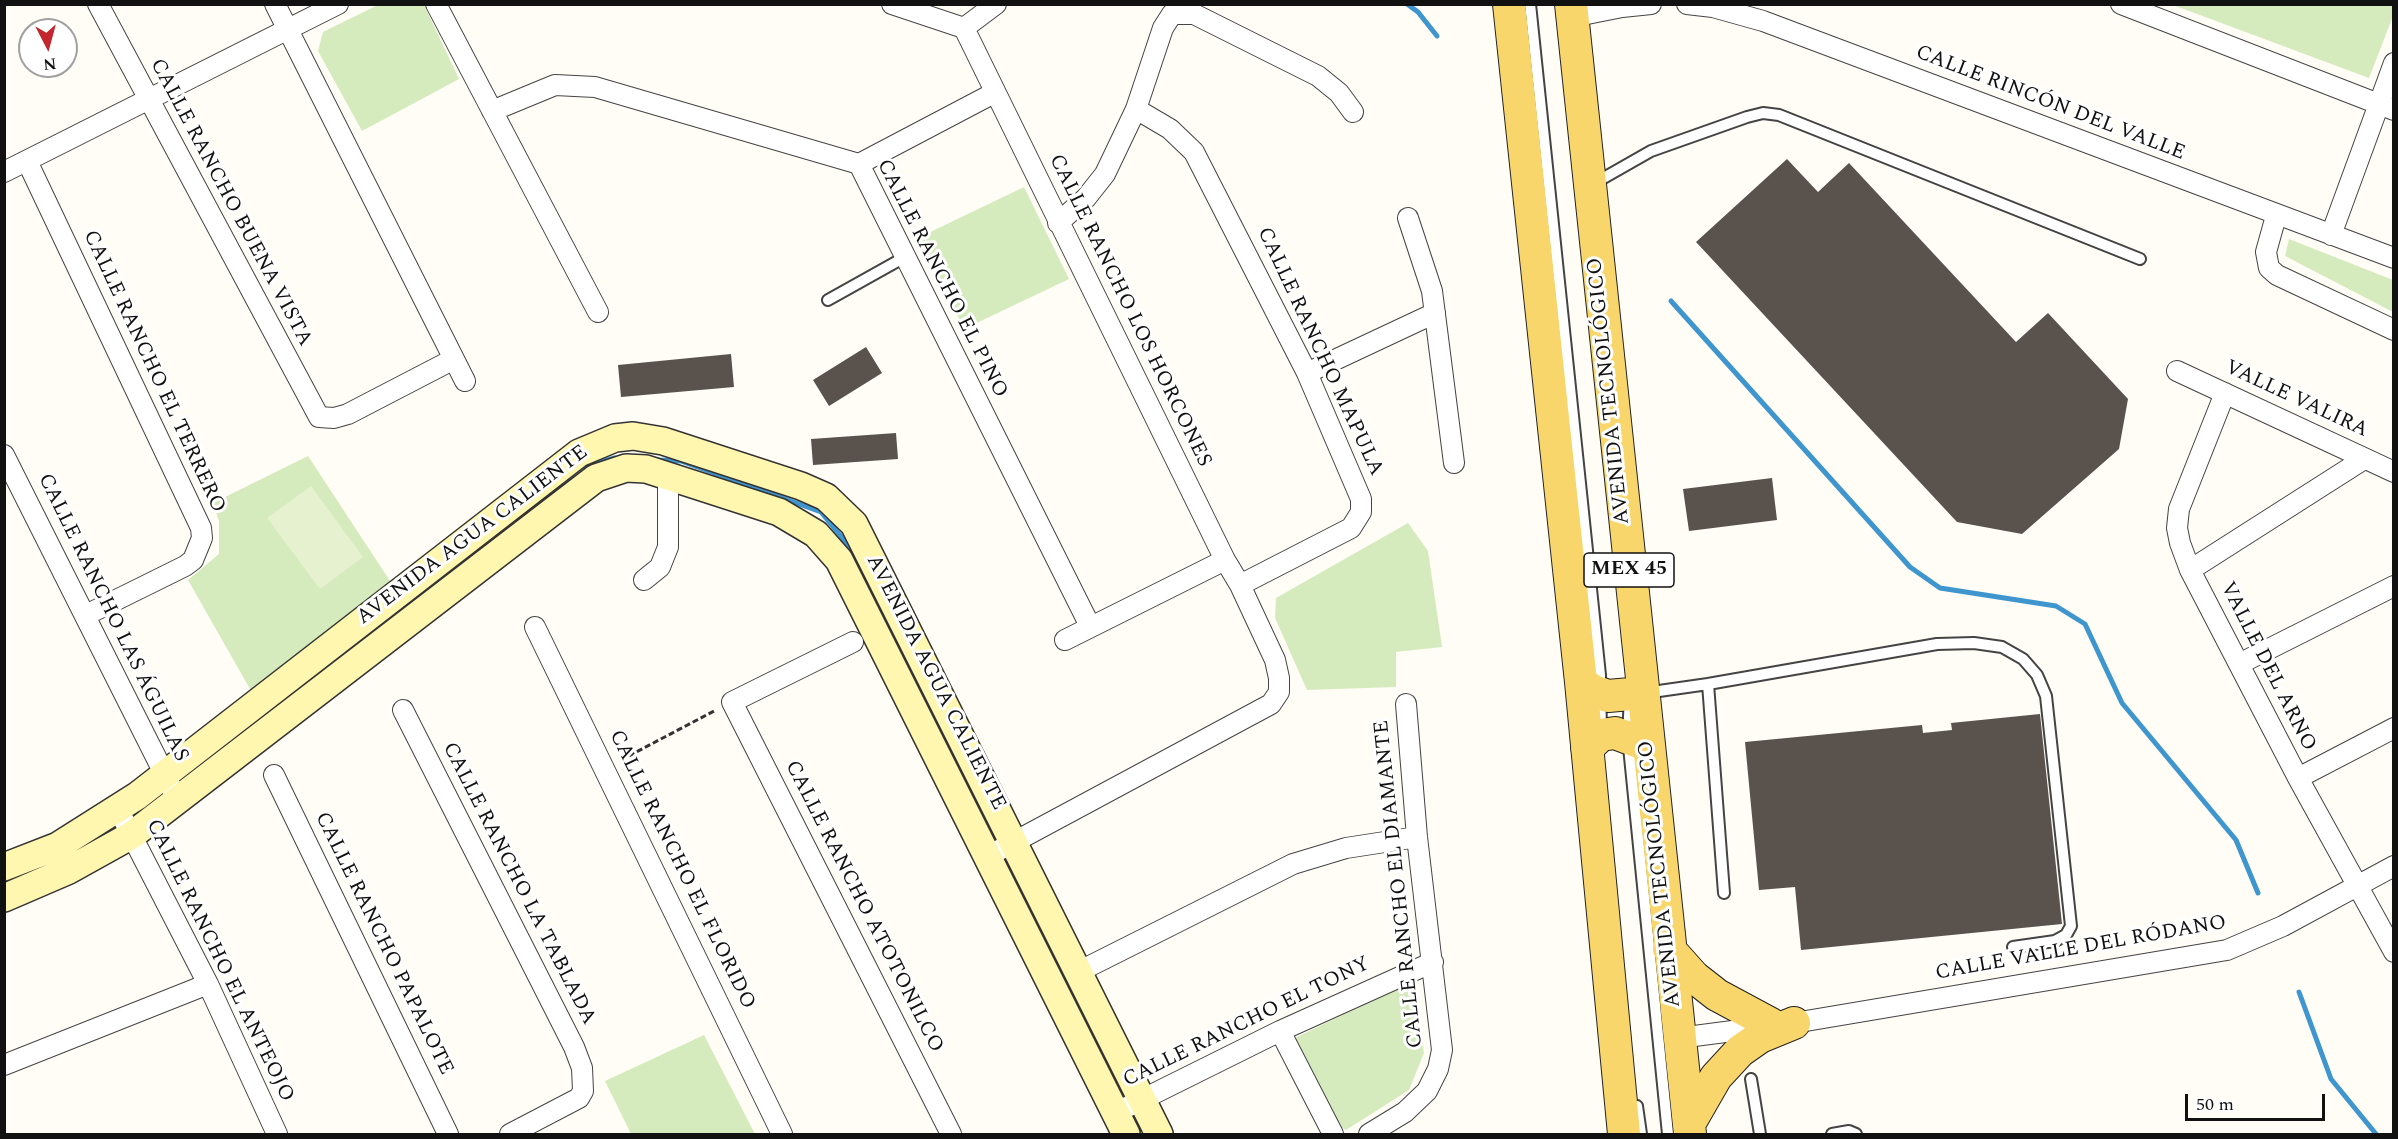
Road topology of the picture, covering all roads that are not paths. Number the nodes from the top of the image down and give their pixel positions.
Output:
1 (98, 4) edge
2 (275, 4) edge
3 (338, 4) edge
4 (436, 4) edge
5 (892, 4) edge
6 (996, 4) edge
7 (1509, 4) edge
8 (1530, 4) edge
9 (1651, 4) edge
10 (1687, 4) edge
11 (2121, 4) edge
12 (1572, 11) edge
13 (1767, 13) edge
14 (964, 28) junction
15 (288, 30) junction
16 (2394, 63) edge
17 (994, 93) junction
18 (149, 100) junction
19 (2386, 107) edge
20 (1136, 109) junction
21 (492, 111) junction
22 (1353, 112) dead end
23 (27, 161) junction
24 (859, 164) junction
25 (4, 172) edge
26 (1589, 186) junction
27 (2276, 216) junction
28 (1408, 218) dead end
29 (1058, 223) junction
30 (2331, 235) junction
31 (905, 257) junction
32 (2394, 258) edge
33 (2140, 259) dead end
34 (828, 300) dead end
35 (598, 312) dead end
36 (1435, 313) junction
37 (2394, 330) edge
38 (454, 359) junction
39 (2177, 371) dead end
40 (1307, 374) junction
41 (465, 381) dead end
42 (2225, 393) junction
43 (4, 455) edge
44 (2364, 459) junction
45 (1454, 463) dead end
46 (2394, 472) edge
47 (668, 476) junction
48 (1225, 560) junction
49 (2190, 570) junction
50 (644, 580) dead end
51 (1240, 585) junction
52 (2394, 586) edge
53 (86, 615) junction
54 (361, 620) junction
55 (1090, 626) junction
56 (535, 627) dead end
57 (1065, 640) dead end
58 (853, 642) dead end
59 (380, 645) junction
60 (2239, 664) junction
61 (1708, 684) junction
62 (1616, 690) junction
63 (1406, 704) dead end
64 (403, 710) dead end
65 (2394, 728) edge
66 (1613, 742) junction
67 (274, 775) dead end
68 (163, 776) junction
69 (2298, 778) junction
70 (178, 801) junction
71 (118, 809) junction
72 (132, 835) junction
73 (1417, 837) junction
74 (1013, 841) junction
75 (988, 856) junction
76 (2394, 866) edge
77 (4, 867) edge
78 (2357, 885) junction
79 (1724, 893) dead end
80 (4, 898) edge
81 (2013, 947) dead end
82 (1669, 949) junction
83 (2394, 952) edge
84 (1433, 962) junction
85 (1078, 972) junction
86 (208, 984) junction
87 (1782, 1024) junction
88 (1280, 1031) junction
89 (1679, 1038) junction
90 (4, 1065) edge
91 (1751, 1079) dead end
92 (1636, 1095) dead end
93 (1142, 1099) junction
94 (1120, 1124) edge
95 (1682, 1131) edge
96 (518, 1133) edge
97 (277, 1134) edge
98 (448, 1134) edge
99 (782, 1134) edge
100 (951, 1134) edge
101 (1159, 1134) edge
102 (1333, 1134) edge
103 (1369, 1134) edge
104 (1624, 1134) edge
105 (1641, 1134) edge
106 (1760, 1134) edge
107 (1832, 1134) edge
108 (1856, 1134) edge

1 - 18 street, CALLE RANCHO BUENA VISTA
2 - 15 street
3 - 15 street
4 - 21 street
5 - 14 street
6 - 14 street
7 - 62 main road, AVENIDA TECNOLÓGICO / MEX 45
8 - 62 lane
9 - 12 street
10 - 13 street, CALLE RINCÓN DEL VALLE
11 - 19 street
12 - 26 main road, AVENIDA TECNOLÓGICO / MEX 45
13 - 27 street, CALLE RINCÓN DEL VALLE
14 - 17 street, CALLE RANCHO LOS HORCONES
15 - 18 street
15 - 38 street
16 - 19 street
17 - 24 street
17 - 29 street, CALLE RANCHO LOS HORCONES
18 - 23 street
18 - 38 street, CALLE RANCHO BUENA VISTA
19 - 30 street
20 - 22 street
20 - 29 street
20 - 40 street, CALLE RANCHO MAPULA
21 - 24 street, CALLE RANCHO EL PINO
21 - 35 street
23 - 25 street
23 - 53 street, CALLE RANCHO EL TERRERO
24 - 31 street, CALLE RANCHO EL PINO
26 - 33 lane
26 - 62 main road, AVENIDA TECNOLÓGICO / MEX 45
27 - 30 street, CALLE RINCÓN DEL VALLE
27 - 37 street
28 - 36 street
29 - 48 street, CALLE RANCHO LOS HORCONES
30 - 32 street, CALLE RINCÓN DEL VALLE
31 - 34 lane
31 - 55 street, CALLE RANCHO EL PINO
36 - 40 street
36 - 45 street
38 - 41 street
39 - 42 street, VALLE VALIRA
40 - 51 street, CALLE RANCHO MAPULA
42 - 44 street, VALLE VALIRA
42 - 49 street, VALLE DEL ARNO
43 - 53 street, CALLE RANCHO LAS ÁGUILAS
44 - 46 street, VALLE VALIRA
44 - 49 street
47 - 50 street
47 - 59 street, AVENIDA AGUA CALIENTE
47 - 75 street, AVENIDA AGUA CALIENTE
48 - 51 street, CALLE RANCHO LOS HORCONES
48 - 55 street
49 - 60 street, VALLE DEL ARNO
51 - 74 street, CALLE RANCHO LOS HORCONES
52 - 60 street
53 - 68 street, CALLE RANCHO LAS ÁGUILAS
54 - 59 street
54 - 68 street, AVENIDA AGUA CALIENTE
54 - 74 street, AVENIDA AGUA CALIENTE
55 - 57 street
56 - 99 street, CALLE RANCHO EL FLORIDO
58 - 100 street, CALLE RANCHO ATOTONILCO
59 - 70 street, AVENIDA AGUA CALIENTE
60 - 69 street, VALLE DEL ARNO
61 - 62 lane
61 - 79 lane
61 - 81 lane
62 - 66 main road, AVENIDA TECNOLÓGICO / MEX 45
62 - 66 main road, AVENIDA TECNOLÓGICO / MEX 45
63 - 73 street, CALLE RANCHO EL DIAMANTE
64 - 96 street, CALLE RANCHO LA TABLADA
65 - 69 street
66 - 82 main road, AVENIDA TECNOLÓGICO / MEX 45
66 - 95 lane
66 - 104 main road, AVENIDA TECNOLÓGICO / MEX 45
67 - 98 street, CALLE RANCHO PAPALOTE
68 - 70 street, CALLE RANCHO LAS ÁGUILAS
68 - 71 street, AVENIDA AGUA CALIENTE
69 - 78 street, VALLE DEL ARNO
70 - 72 street, AVENIDA AGUA CALIENTE
71 - 72 street, CALLE RANCHO EL ANTEOJO
71 - 77 street, AVENIDA AGUA CALIENTE
72 - 80 street, AVENIDA AGUA CALIENTE
72 - 86 street, CALLE RANCHO EL ANTEOJO
73 - 84 street, CALLE RANCHO EL DIAMANTE
73 - 85 street
74 - 75 street
74 - 85 street, AVENIDA AGUA CALIENTE
75 - 94 street, AVENIDA AGUA CALIENTE
76 - 78 street, CALLE VALLE DEL RÓDANO
78 - 83 street, VALLE DEL ARNO
78 - 87 street, CALLE VALLE DEL RÓDANO
82 - 87 main road
82 - 89 main road, AVENIDA TECNOLÓGICO / MEX 45
84 - 88 street, CALLE RANCHO EL TONY
84 - 103 street, CALLE RANCHO EL DIAMANTE
85 - 93 street, AVENIDA AGUA CALIENTE
86 - 90 street
86 - 97 street, CALLE RANCHO EL ANTEOJO
87 - 89 street, CALLE VALLE DEL RÓDANO
87 - 95 main road
88 - 93 street, CALLE RANCHO EL TONY
88 - 102 street
89 - 95 main road, AVENIDA TECNOLÓGICO / MEX 45
91 - 106 lane
92 - 105 lane
93 - 94 street, CALLE RANCHO EL TONY
93 - 101 street, AVENIDA AGUA CALIENTE
107 - 108 lane

